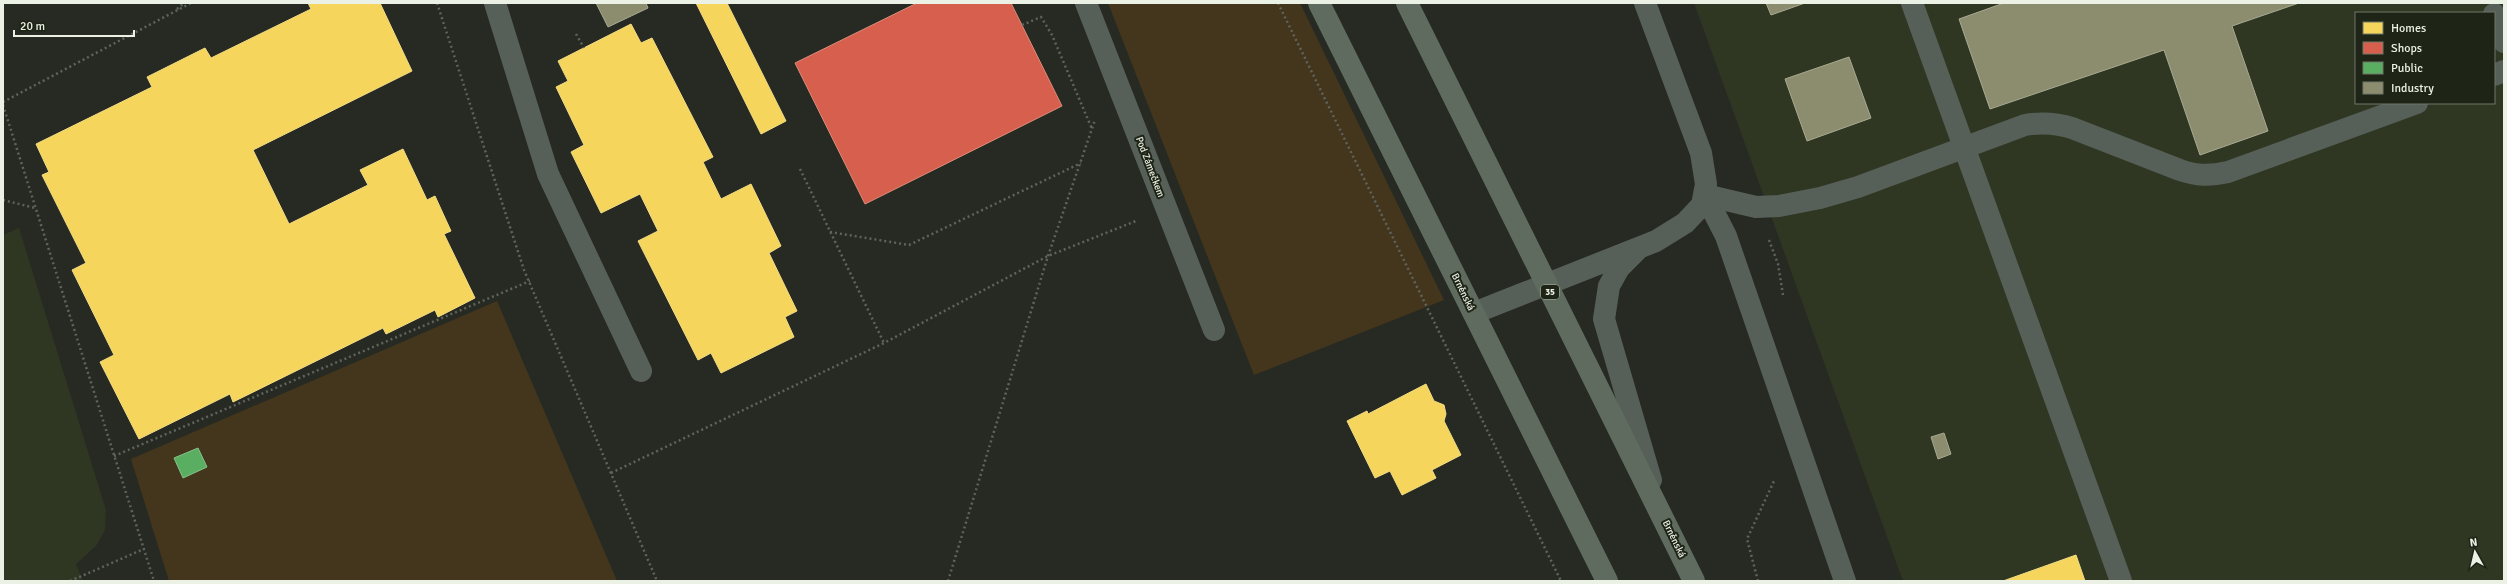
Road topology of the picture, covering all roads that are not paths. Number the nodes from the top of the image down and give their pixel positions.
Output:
1 (495, 3) edge
2 (1086, 3) edge
3 (1319, 3) edge
4 (1407, 3) edge
5 (1645, 3) edge
6 (1912, 3) edge
7 (2495, 16) edge
8 (2504, 42) edge
9 (2414, 104) edge
10 (1964, 147) junction
11 (1704, 195) junction
12 (1639, 249) junction
13 (1546, 284) junction
14 (1474, 313) junction
15 (1214, 330) dead end
16 (641, 371) dead end
17 (1660, 510) junction
18 (1607, 581) edge
19 (1694, 581) edge
20 (1845, 581) edge
21 (2121, 581) edge

1 - 16 street
2 - 15 street, Pod Zámečkem
3 - 14 main road, Brněnská
4 - 13 main road, Brněnská / 35
5 - 11 street
6 - 10 street
7 - 8 street
9 - 10 street
10 - 11 street
10 - 21 street
11 - 12 street
11 - 20 street
12 - 13 street
12 - 17 street
13 - 14 street
13 - 17 main road, Brněnská / 35
14 - 18 main road, Brněnská
17 - 19 main road, Brněnská / 35

